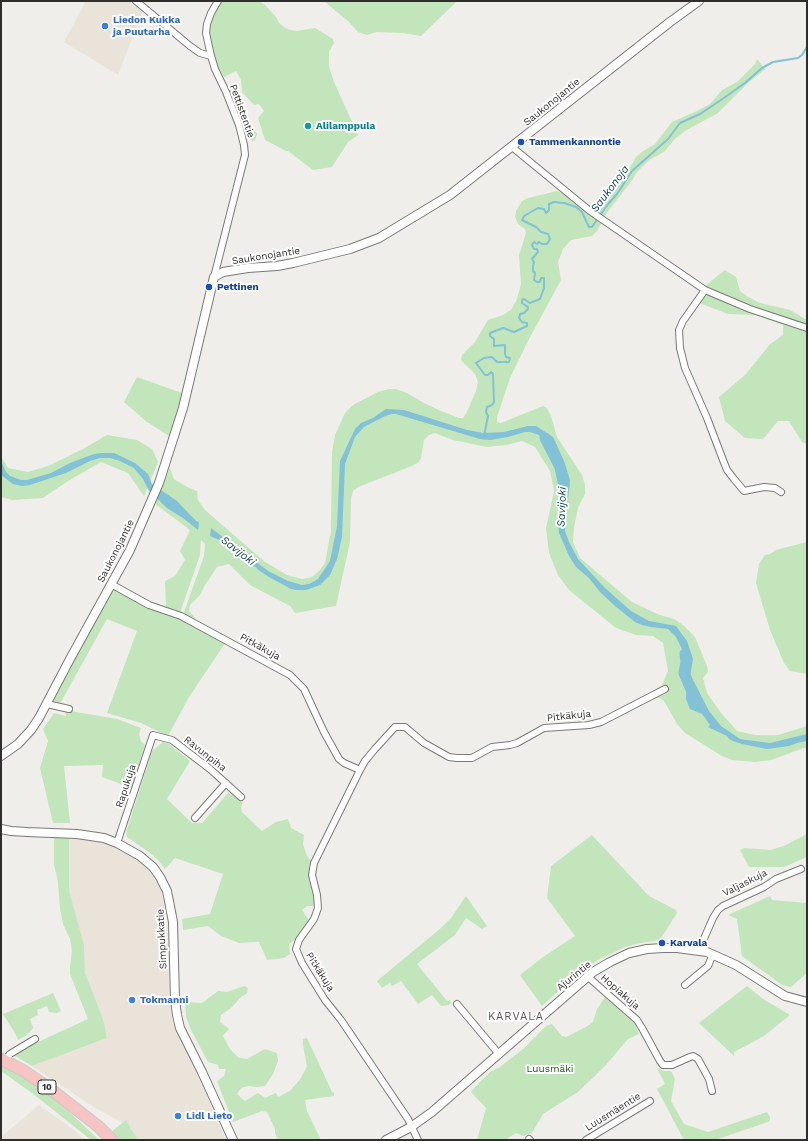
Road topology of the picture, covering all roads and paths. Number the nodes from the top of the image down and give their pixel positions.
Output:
1 (136, 1) edge
2 (218, 1) edge
3 (699, 1) edge
4 (211, 56) junction
5 (512, 147) junction
6 (214, 277) junction
7 (705, 290) junction
8 (807, 328) edge
9 (781, 492) dead end
10 (111, 584) junction
11 (665, 689) dead end
12 (47, 704) junction
13 (69, 709) dead end
14 (153, 735) joint
15 (1, 756) edge
16 (360, 770) junction
17 (226, 783) junction
18 (241, 797) dead end
19 (195, 818) dead end
20 (1, 829) edge
21 (118, 843) junction
22 (801, 869) dead end
23 (699, 950) junction
24 (713, 954) junction
25 (587, 976) junction
26 (685, 985) dead end
27 (807, 1002) edge
28 (457, 1004) dead end
29 (35, 1039) dead end
30 (498, 1054) junction
31 (2, 1060) edge
32 (712, 1091) dead end
33 (650, 1101) dead end
34 (87, 1118) junction
35 (411, 1127) junction
36 (104, 1140) edge
37 (112, 1140) edge
38 (232, 1140) edge
39 (386, 1140) edge
40 (418, 1140) edge
41 (586, 1140) edge

1 - 4 street
2 - 4 street, Pettistentie
3 - 5 street, Saukonojantie
4 - 6 street, Pettistentie
5 - 6 street, Saukonojantie
5 - 7 street
6 - 10 street, Saukonojantie
7 - 8 street
7 - 9 street
10 - 12 street, Saukonojantie
10 - 16 street, Pitkäkuja
11 - 16 street, Pitkäkuja
12 - 13 street
12 - 15 street, Saukonojantie
14 - 17 street, Ravunpiha
14 - 21 street, Rapukuja
16 - 35 street, Pitkäkuja
17 - 18 street, Ravunpiha
17 - 19 street
20 - 21 street, Simpukkatie
21 - 38 street, Simpukkatie
22 - 23 street, Valjaskuja
23 - 24 street, Ajurintie
23 - 25 street, Ajurintie
24 - 26 street
24 - 27 street, Ajurintie
25 - 30 street, Ajurintie
25 - 32 street, Hopiakuja
28 - 30 street
29 - 31 street
30 - 35 street, Ajurintie
31 - 34 highway, 10
33 - 41 street, Luusmäentie
34 - 36 highway, 10
34 - 37 highway, 10
35 - 39 street, Ajurintie
35 - 40 street

